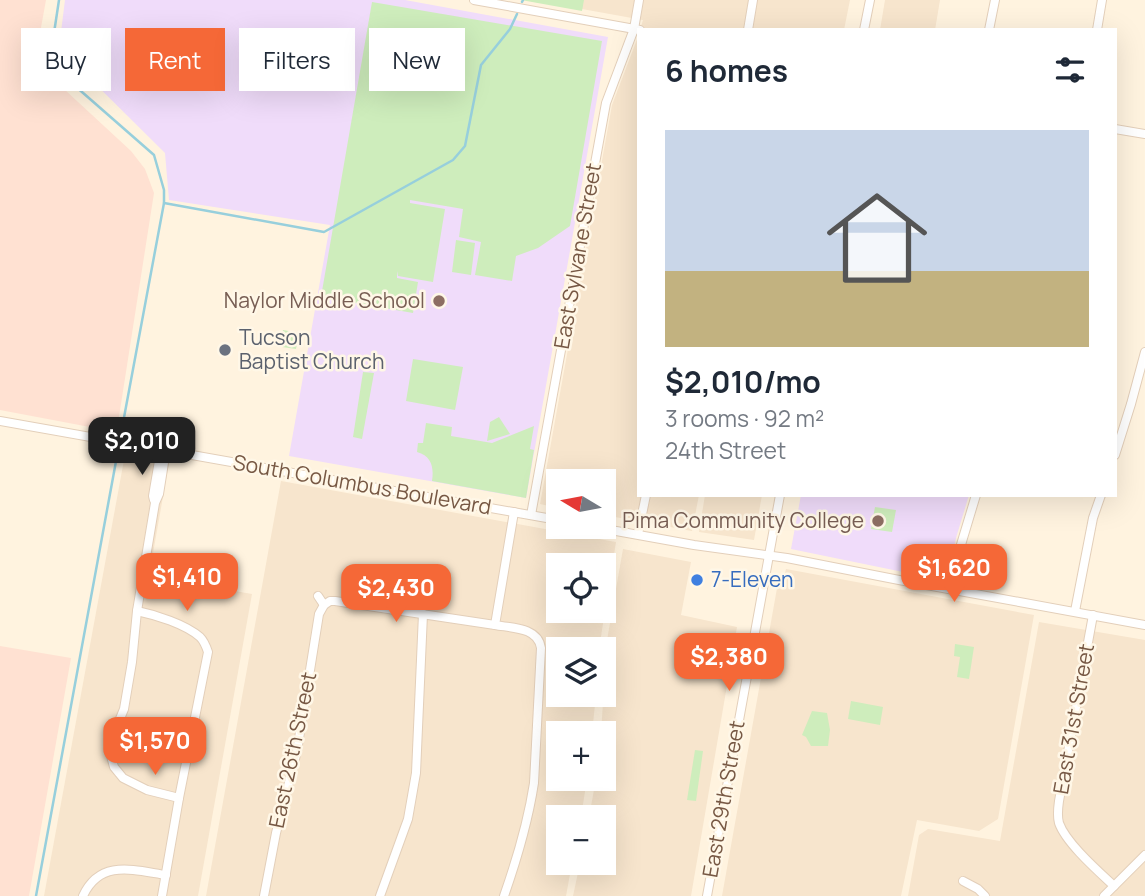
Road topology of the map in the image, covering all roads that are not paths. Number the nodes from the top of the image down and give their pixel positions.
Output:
1 (474, 0) edge
2 (639, 0) edge
3 (753, 0) edge
4 (870, 0) edge
5 (995, 0) edge
6 (1102, 0) edge
7 (637, 28) edge
8 (748, 28) edge
9 (864, 28) edge
10 (989, 28) edge
11 (1097, 28) edge
12 (637, 29) edge
13 (1117, 129) edge
14 (1145, 134) edge
15 (1145, 352) edge
16 (0, 421) edge
17 (1117, 448) edge
18 (163, 450) junction
19 (646, 497) edge
20 (780, 497) edge
21 (975, 497) edge
22 (1100, 497) edge
23 (514, 512) junction
24 (531, 515) junction
25 (546, 518) edge
26 (616, 530) edge
27 (638, 534) junction
28 (769, 554) junction
29 (952, 589) junction
30 (317, 596) dead end
31 (324, 605) junction
32 (136, 611) junction
33 (1075, 611) junction
34 (423, 614) junction
35 (1093, 615) junction
36 (495, 625) junction
37 (1145, 625) edge
38 (179, 798) junction
39 (1145, 855) edge
40 (166, 875) junction
41 (962, 881) dead end
42 (1114, 886) junction
43 (83, 896) edge
44 (162, 896) edge
45 (264, 896) edge
46 (380, 896) edge
47 (504, 896) edge
48 (707, 896) edge
49 (985, 896) edge
50 (1104, 896) edge

1 - 12 street
2 - 7 street, East Sylvane Street
3 - 8 street
4 - 9 street
5 - 10 street
6 - 11 street
12 - 24 street, East Sylvane Street
13 - 14 street
15 - 17 street
16 - 18 street, South Columbus Boulevard
18 - 23 street, South Columbus Boulevard
18 - 32 street
19 - 27 street
20 - 28 street, East 29th Street
21 - 29 street
22 - 33 street, East 31st Street
23 - 24 street, South Columbus Boulevard
23 - 36 street
24 - 25 street, South Columbus Boulevard
26 - 27 street
27 - 28 street
28 - 29 street
28 - 48 street, East 29th Street
29 - 33 street
30 - 31 street
31 - 34 street
31 - 45 street, East 26th Street
32 - 38 street
32 - 38 street
33 - 35 street
34 - 36 street
34 - 46 street
35 - 37 street
35 - 42 street, East 31st Street
36 - 47 street
38 - 40 street
39 - 42 street
40 - 43 street
40 - 44 street
41 - 49 street
42 - 50 street

